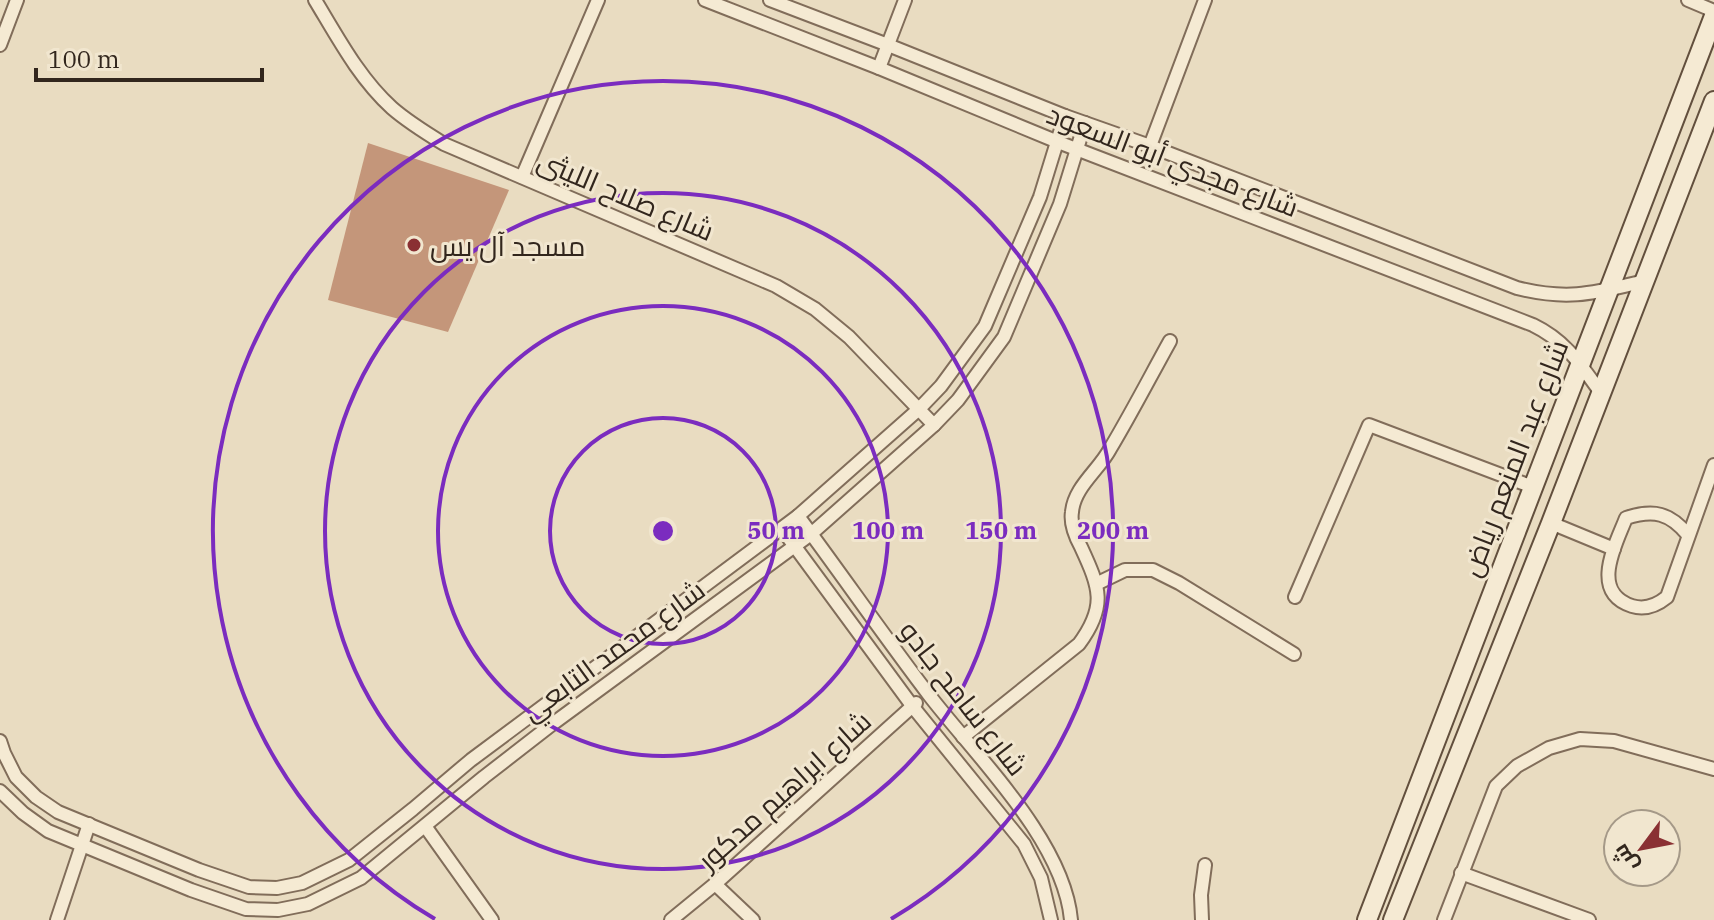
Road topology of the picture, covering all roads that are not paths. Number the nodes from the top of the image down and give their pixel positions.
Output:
1 (17, 0) edge
2 (315, 0) edge
3 (598, 0) edge
4 (705, 0) edge
5 (770, 0) edge
6 (905, 0) edge
7 (1205, 0) edge
8 (1688, 0) edge
9 (1714, 13) edge
10 (0, 45) edge
11 (888, 45) junction
12 (879, 68) junction
13 (1714, 101) edge
14 (1065, 116) junction
15 (1085, 123) junction
16 (1058, 142) junction
17 (1150, 146) junction
18 (1078, 149) junction
19 (522, 177) junction
20 (1495, 280) junction
21 (1645, 281) junction
22 (1609, 289) junction
23 (1485, 306) junction
24 (1170, 341) dead end
25 (1580, 364) junction
26 (1601, 393) junction
27 (919, 409) junction
28 (934, 425) junction
29 (1714, 465) edge
30 (1533, 487) junction
31 (798, 516) junction
32 (1551, 523) junction
33 (782, 529) junction
34 (811, 534) junction
35 (1688, 535) junction
36 (794, 546) junction
37 (1614, 549) junction
38 (1096, 584) junction
39 (1295, 597) dead end
40 (1294, 654) dead end
41 (928, 693) junction
42 (913, 707) junction
43 (963, 737) junction
44 (0, 741) edge
45 (471, 760) junction
46 (1714, 768) edge
47 (484, 777) junction
48 (0, 791) edge
49 (89, 824) junction
50 (425, 826) junction
51 (82, 846) junction
52 (1205, 865) dead end
53 (1461, 873) junction
54 (715, 884) junction
55 (57, 920) edge
56 (492, 920) edge
57 (671, 920) edge
58 (753, 920) edge
59 (1051, 920) edge
60 (1071, 920) edge
61 (1202, 920) edge
62 (1367, 920) edge
63 (1393, 920) edge
64 (1444, 920) edge
65 (1589, 920) edge

1 - 10 street
2 - 19 street, شارع صلاح الليثى
3 - 19 street
4 - 12 street, شارع مجدي أبو السعود
5 - 11 street, شارع مجدي أبو السعود
6 - 11 street
7 - 17 street
8 - 9 street
9 - 22 street, شارع عبد المنعم رياض
11 - 12 street
11 - 14 street, شارع مجدي أبو السعود
12 - 16 street, شارع مجدي أبو السعود
13 - 21 street, شارع عبد المنعم رياض
14 - 15 street, شارع مجدي أبو السعود
14 - 16 street, شارع محمد التابعي
15 - 17 street, شارع مجدي أبو السعود
15 - 18 street, شارع محمد التابعي
16 - 18 street, شارع مجدي أبو السعود
16 - 27 street, شارع محمد التابعي
17 - 20 street, شارع مجدي أبو السعود
18 - 23 street, شارع مجدي أبو السعود
18 - 28 street, شارع محمد التابعي
19 - 27 street, شارع صلاح الليثى
20 - 22 street, شارع مجدي أبو السعود
20 - 23 street
21 - 22 street, شارع مجدي أبو السعود
21 - 26 street, شارع عبد المنعم رياض
22 - 25 street, شارع عبد المنعم رياض
23 - 25 street, شارع مجدي أبو السعود
24 - 38 street
25 - 26 street, شارع مجدي أبو السعود
25 - 30 street, شارع عبد المنعم رياض
26 - 32 street, شارع عبد المنعم رياض
27 - 28 street, شارع صلاح الليثى
27 - 31 street, شارع محمد التابعي
28 - 34 street, شارع محمد التابعي
29 - 35 street
30 - 39 street
30 - 62 street, شارع عبد المنعم رياض
31 - 33 street, شارع محمد التابعي
31 - 34 street, شارع سامح جادو
32 - 37 street
32 - 63 street, شارع عبد المنعم رياض
33 - 36 street, شارع سامح جادو
33 - 45 street, شارع محمد التابعي
34 - 36 street, شارع محمد التابعي
34 - 41 street, شارع سامح جادو
35 - 37 street
35 - 37 street
36 - 42 street, شارع سامح جادو
36 - 47 street, شارع محمد التابعي
38 - 40 street
38 - 43 street
41 - 42 street, شارع ابراهيم مدكور
41 - 43 street, شارع سامح جادو
42 - 54 street, شارع ابراهيم مدكور
42 - 59 street, شارع سامح جادو
43 - 60 street, شارع سامح جادو
44 - 49 street, شارع محمد التابعي
45 - 47 street
45 - 49 street, شارع محمد التابعي
46 - 53 street
47 - 50 street, شارع محمد التابعي
48 - 51 street, شارع محمد التابعي
49 - 51 street
50 - 51 street, شارع محمد التابعي
50 - 56 street
51 - 55 street
52 - 61 street
53 - 64 street
53 - 65 street
54 - 57 street, شارع ابراهيم مدكور
54 - 58 street

